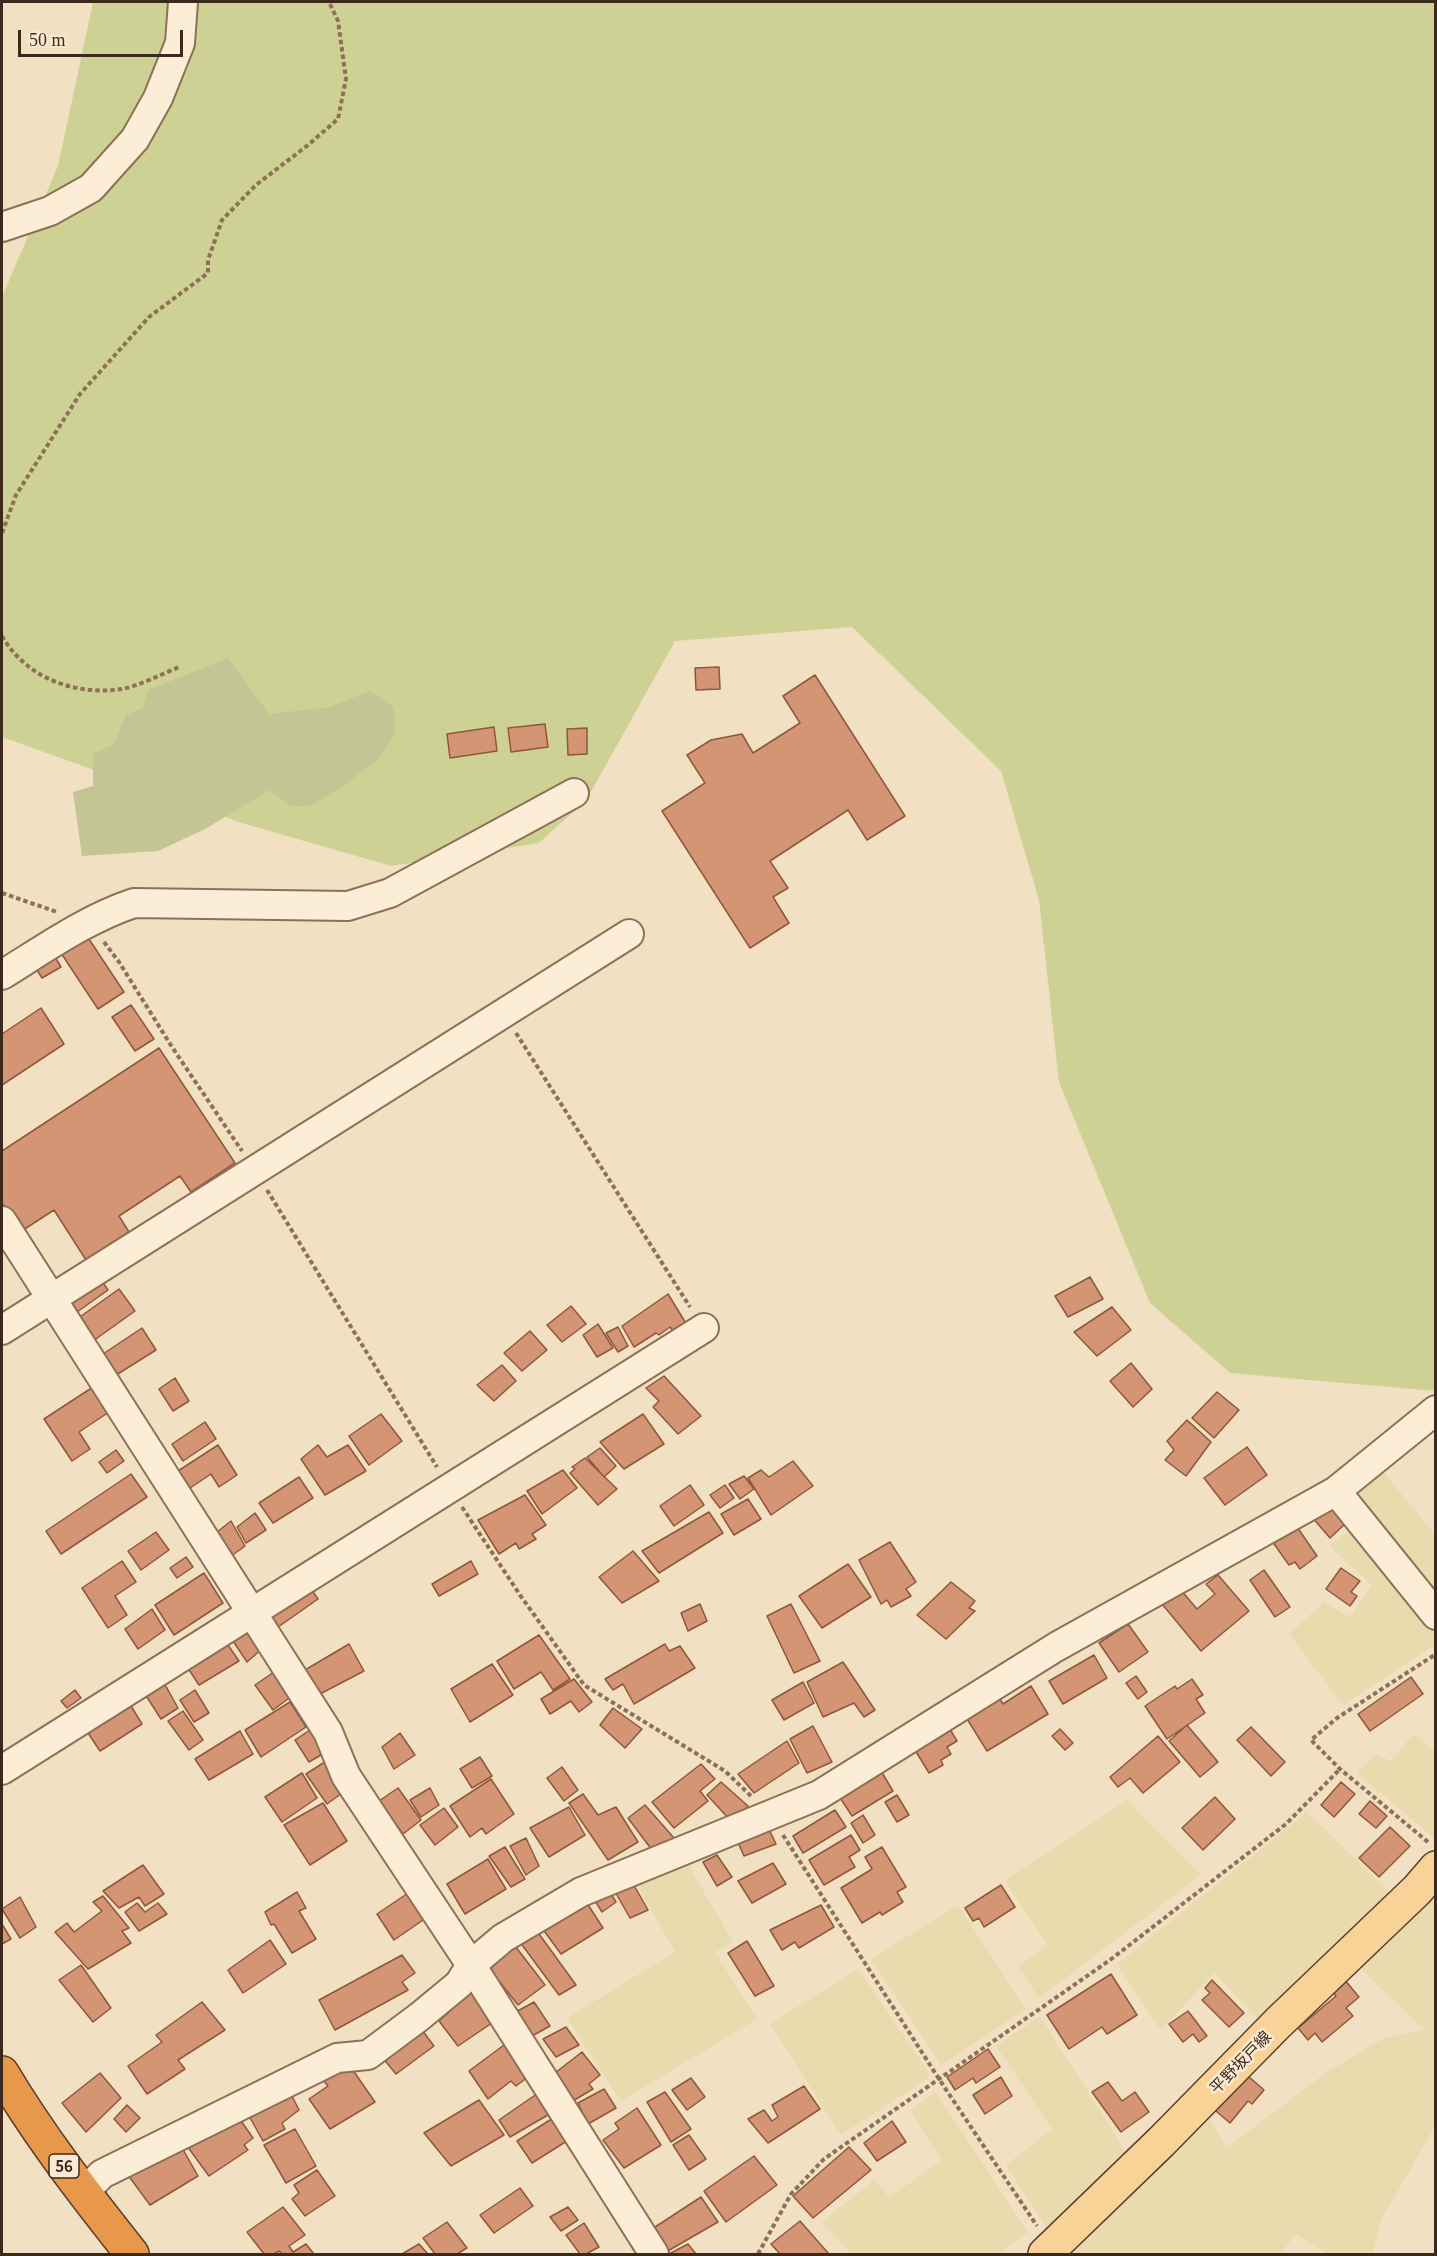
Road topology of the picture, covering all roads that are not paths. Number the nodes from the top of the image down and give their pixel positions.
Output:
1 (183, 2) edge
2 (2, 227) edge
3 (574, 793) dead end
4 (629, 934) dead end
5 (2, 975) edge
6 (2, 1221) edge
7 (51, 1299) junction
8 (704, 1328) road end
9 (2, 1330) edge
10 (1436, 1410) edge
11 (1336, 1491) junction
12 (251, 1612) junction
13 (1436, 1615) edge
14 (2, 1770) edge
15 (1436, 1868) edge
16 (471, 1965) junction
17 (2, 2073) edge
18 (83, 2193) junction
19 (1048, 2252) edge
20 (132, 2254) edge
21 (654, 2254) edge

1 - 2 street
3 - 5 street
4 - 7 street
6 - 7 street
7 - 9 street
7 - 12 street
8 - 12 street
10 - 11 street
11 - 13 street
11 - 16 street
12 - 14 street
12 - 16 street
15 - 19 main road, 平野坂戸線
16 - 18 street
16 - 21 street
17 - 18 highway, 56
18 - 20 highway, 56

